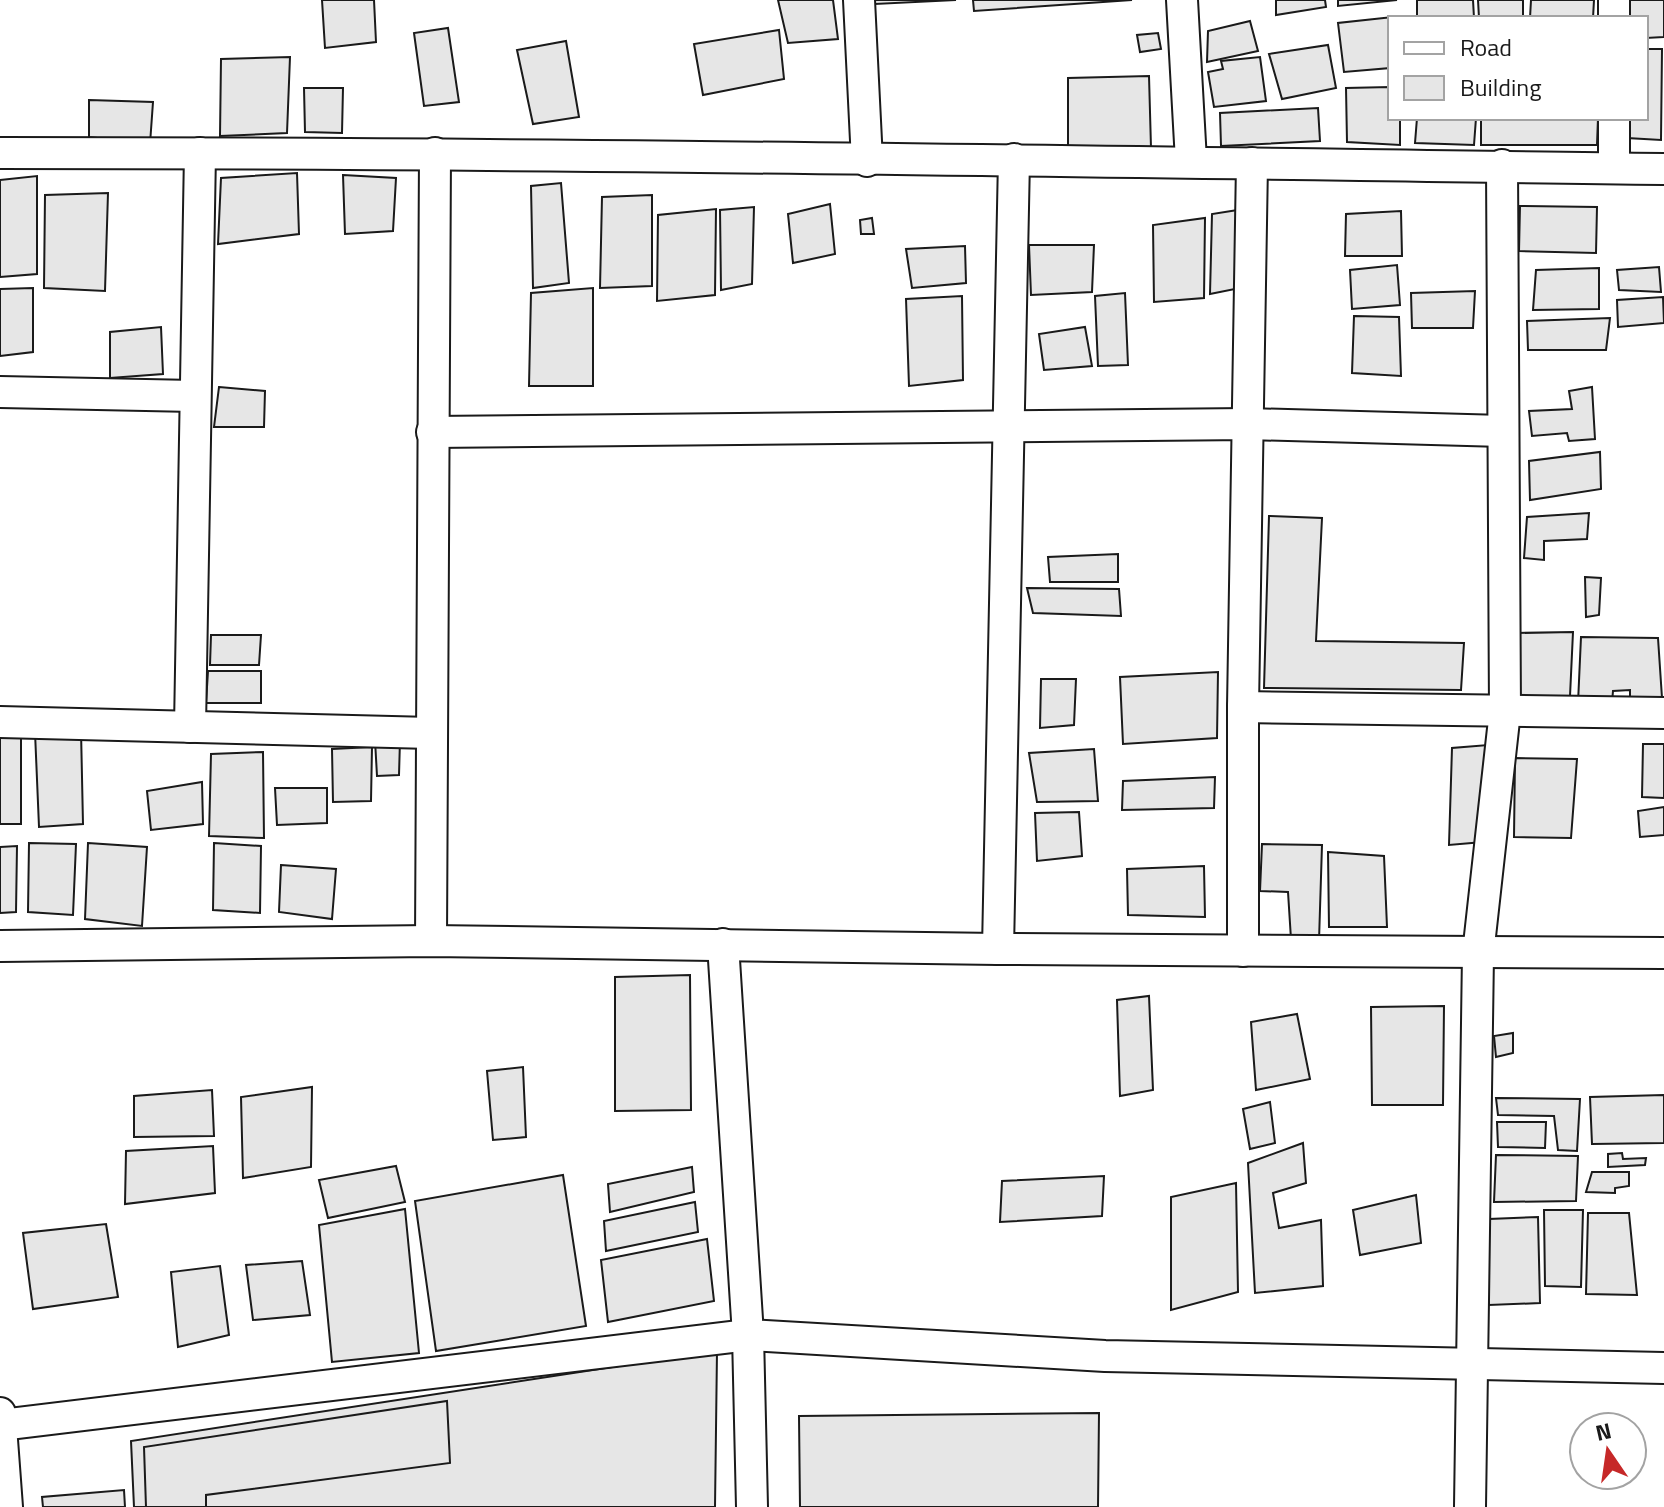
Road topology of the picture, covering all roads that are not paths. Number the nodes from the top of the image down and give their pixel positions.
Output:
1 (859, 0) edge
2 (1182, 0) edge
3 (1614, 120) edge
4 (0, 153) edge
5 (200, 153) junction
6 (435, 153) junction
7 (1014, 159) junction
8 (867, 161) junction
9 (1191, 161) junction
10 (1252, 163) junction
11 (1502, 165) junction
12 (1614, 168) junction
13 (1664, 169) edge
14 (0, 392) edge
15 (194, 396) junction
16 (1248, 424) junction
17 (1011, 427) junction
18 (1503, 431) junction
19 (432, 432) junction
20 (1243, 707) junction
21 (1505, 711) junction
22 (1664, 713) edge
23 (0, 722) edge
24 (190, 727) junction
25 (431, 733) junction
26 (431, 941) junction
27 (723, 944) junction
28 (0, 946) edge
29 (998, 949) junction
30 (1243, 951) junction
31 (1664, 953) edge
32 (1478, 954) junction
33 (748, 1335) junction
34 (1470, 1366) junction
35 (1664, 1368) edge
36 (0, 1413) edge
37 (0, 1425) edge
38 (7, 1507) edge
39 (752, 1507) edge
40 (1470, 1507) edge

1 - 8 street
2 - 9 street
3 - 12 street
4 - 5 street
5 - 6 street
5 - 15 street
6 - 8 street
6 - 19 street
7 - 8 street
7 - 9 street
7 - 17 street
9 - 10 street
10 - 11 street
10 - 16 street
11 - 12 street
11 - 18 street
12 - 13 street
14 - 15 street
15 - 24 street
16 - 17 street
16 - 18 street
16 - 20 street
17 - 19 street
17 - 29 street
18 - 21 street
19 - 25 street
20 - 21 street
20 - 30 street
21 - 22 street
21 - 32 street
23 - 24 street
24 - 25 street
25 - 26 street
26 - 27 street
26 - 28 street
27 - 29 street
27 - 33 street
29 - 30 street
30 - 32 street
31 - 32 street
32 - 34 street
33 - 34 street
33 - 37 street
33 - 39 street
34 - 35 street
34 - 40 street
36 - 37 street
37 - 38 street

